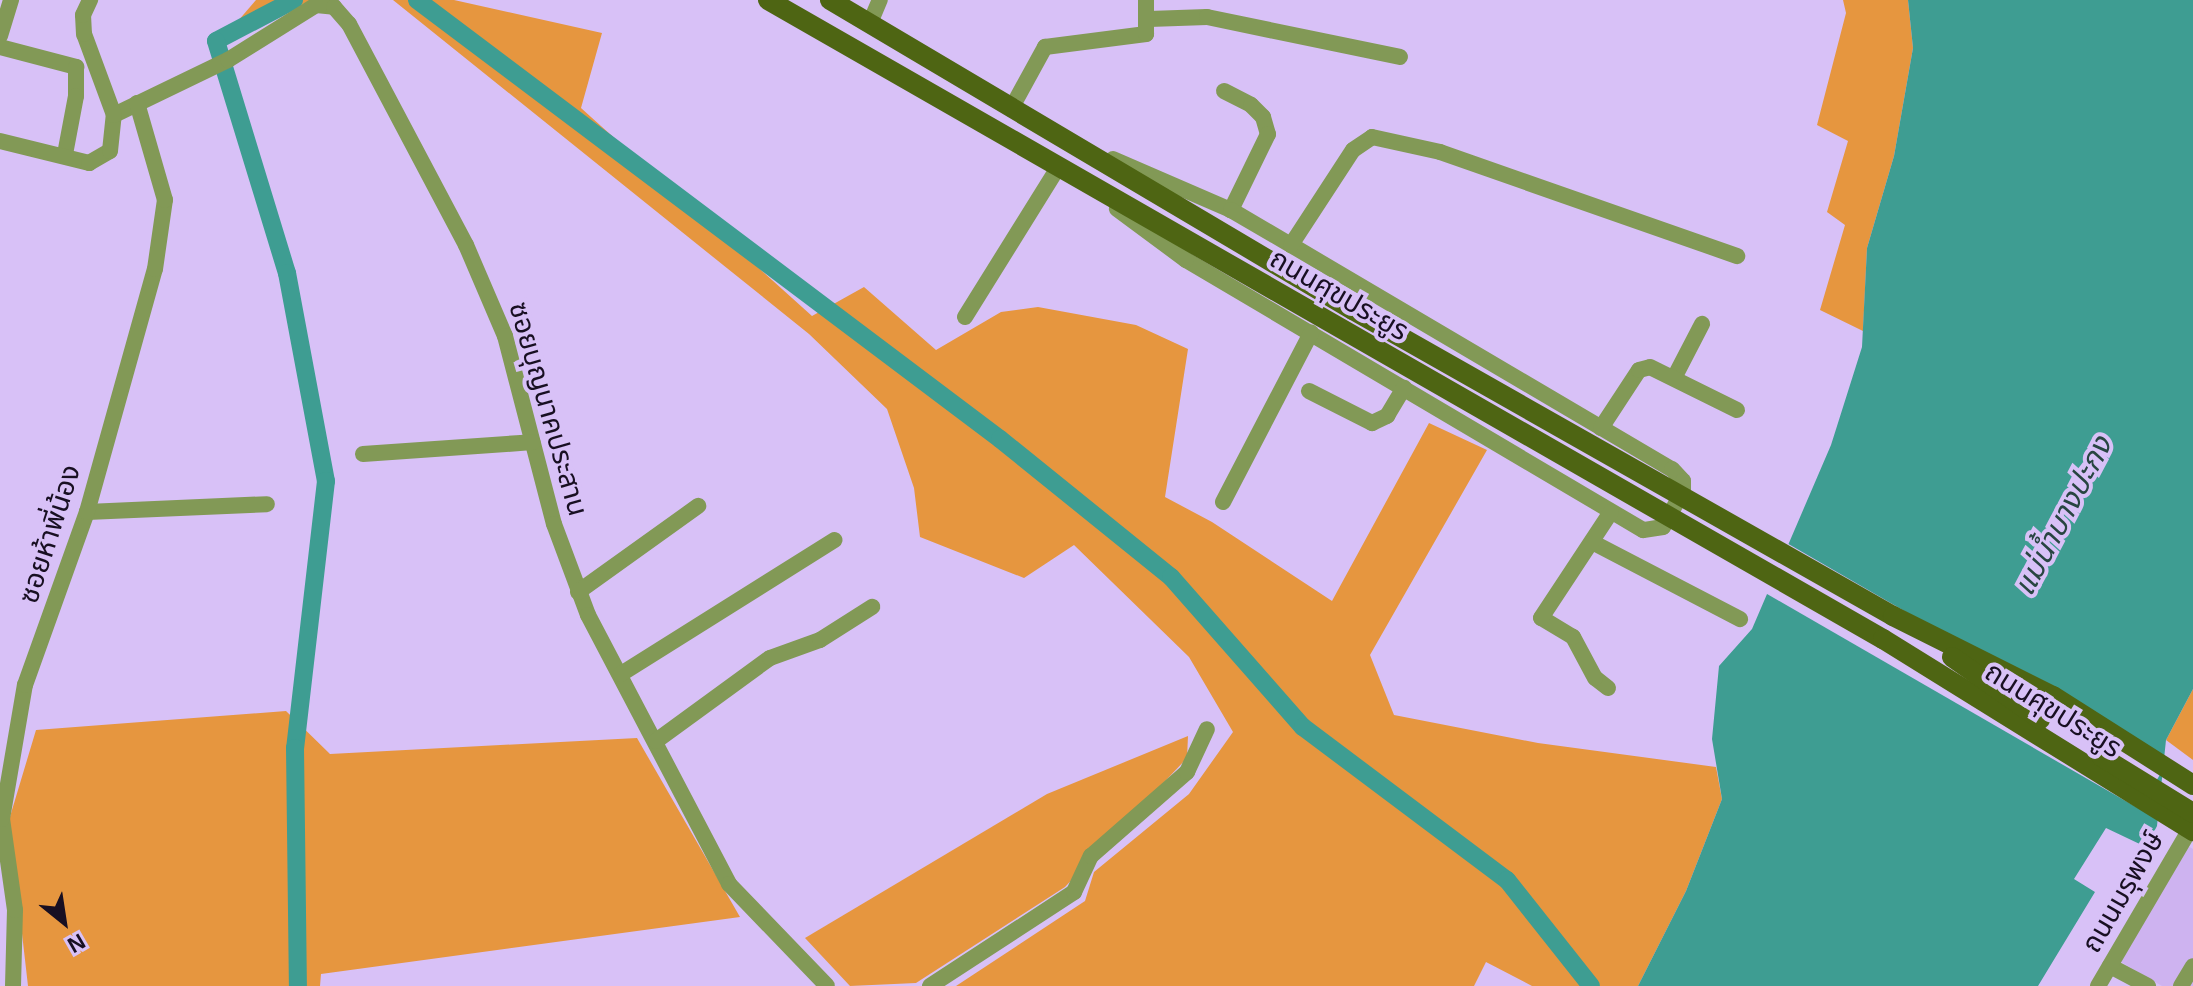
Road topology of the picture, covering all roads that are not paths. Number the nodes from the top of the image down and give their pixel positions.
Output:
1 (11, 0) edge
2 (90, 0) edge
3 (768, 0) edge
4 (830, 0) edge
5 (880, 0) edge
6 (1146, 0) edge
7 (1149, 19) junction
8 (870, 23) junction
9 (0, 36) edge
10 (0, 47) edge
11 (1400, 57) dead end
12 (96, 66) junction
13 (76, 67) junction
14 (1224, 91) dead end
15 (137, 103) junction
16 (1011, 109) junction
17 (114, 115) junction
18 (1064, 138) junction
19 (0, 141) edge
20 (65, 154) junction
21 (1054, 163) junction
22 (1231, 210) junction
23 (1291, 245) junction
24 (1737, 256) dead end
25 (965, 317) dead end
26 (1702, 324) dead end
27 (1311, 333) junction
28 (1674, 378) junction
29 (1404, 388) junction
30 (1309, 391) dead end
31 (1737, 410) dead end
32 (1601, 428) junction
33 (533, 442) junction
34 (363, 454) dead end
35 (1223, 502) dead end
36 (267, 504) dead end
37 (698, 506) dead end
38 (87, 512) junction
39 (1611, 512) junction
40 (835, 540) dead end
41 (1592, 542) junction
42 (578, 592) junction
43 (872, 607) dead end
44 (1893, 616) junction
45 (1740, 619) dead end
46 (1883, 639) junction
47 (621, 674) junction
48 (1608, 688) dead end
49 (2035, 715) junction
50 (1207, 729) dead end
51 (656, 741) junction
52 (2193, 785) edge
53 (2193, 813) edge
54 (2193, 824) edge
55 (2193, 831) edge
56 (8, 911) edge
57 (2110, 966) junction
58 (2193, 966) edge
59 (13, 986) edge
60 (827, 986) edge
61 (930, 986) edge
62 (2098, 986) edge
63 (2148, 986) edge
64 (2181, 986) edge

1 - 9 street
2 - 12 street
3 - 21 main road, ถนนศุขประยูร
4 - 8 main road, ถนนศุขประยูร
5 - 8 street
6 - 7 street
7 - 11 street
7 - 16 street
8 - 16 main road, ถนนศุขประยูร
10 - 13 street
12 - 13 street
12 - 17 street
13 - 20 street
14 - 22 street
15 - 17 street, ซอยบุญนาคประสาน
15 - 33 street, ซอยบุญนาคประสาน
15 - 38 street, ซอยห้าพี่น้อง
16 - 18 main road, ถนนศุขประยูร
17 - 20 street
18 - 22 street
18 - 44 main road, ถนนศุขประยูร
19 - 20 street
21 - 25 street
21 - 27 street
21 - 46 main road, ถนนศุขประยูร
22 - 23 street
23 - 24 street
23 - 32 street
26 - 28 street
27 - 29 street
27 - 35 street
28 - 31 street
28 - 32 street
29 - 30 street
29 - 39 street
32 - 39 street
33 - 34 street
33 - 42 street, ซอยบุญนาคประสาน
36 - 38 street
37 - 42 street
38 - 56 street, ซอยห้าพี่น้อง
39 - 41 street
40 - 47 street
41 - 45 street
41 - 48 street
42 - 47 street, ซอยบุญนาคประสาน
43 - 51 street
44 - 49 main road, ถนนศุขประยูร
44 - 52 main road, ถนนศุขประยูร
46 - 49 main road, ถนนศุขประยูร
46 - 55 main road, ถนนศุขประยูร
47 - 51 street, ซอยบุญนาคประสาน
49 - 53 main road
50 - 61 street
51 - 60 street, ซอยบุญนาคประสาน
54 - 57 street, ถนนมรุพงษ์
56 - 59 street, ซอยห้าพี่น้อง
57 - 62 street, ถนนมรุพงษ์
57 - 63 street
58 - 64 street

